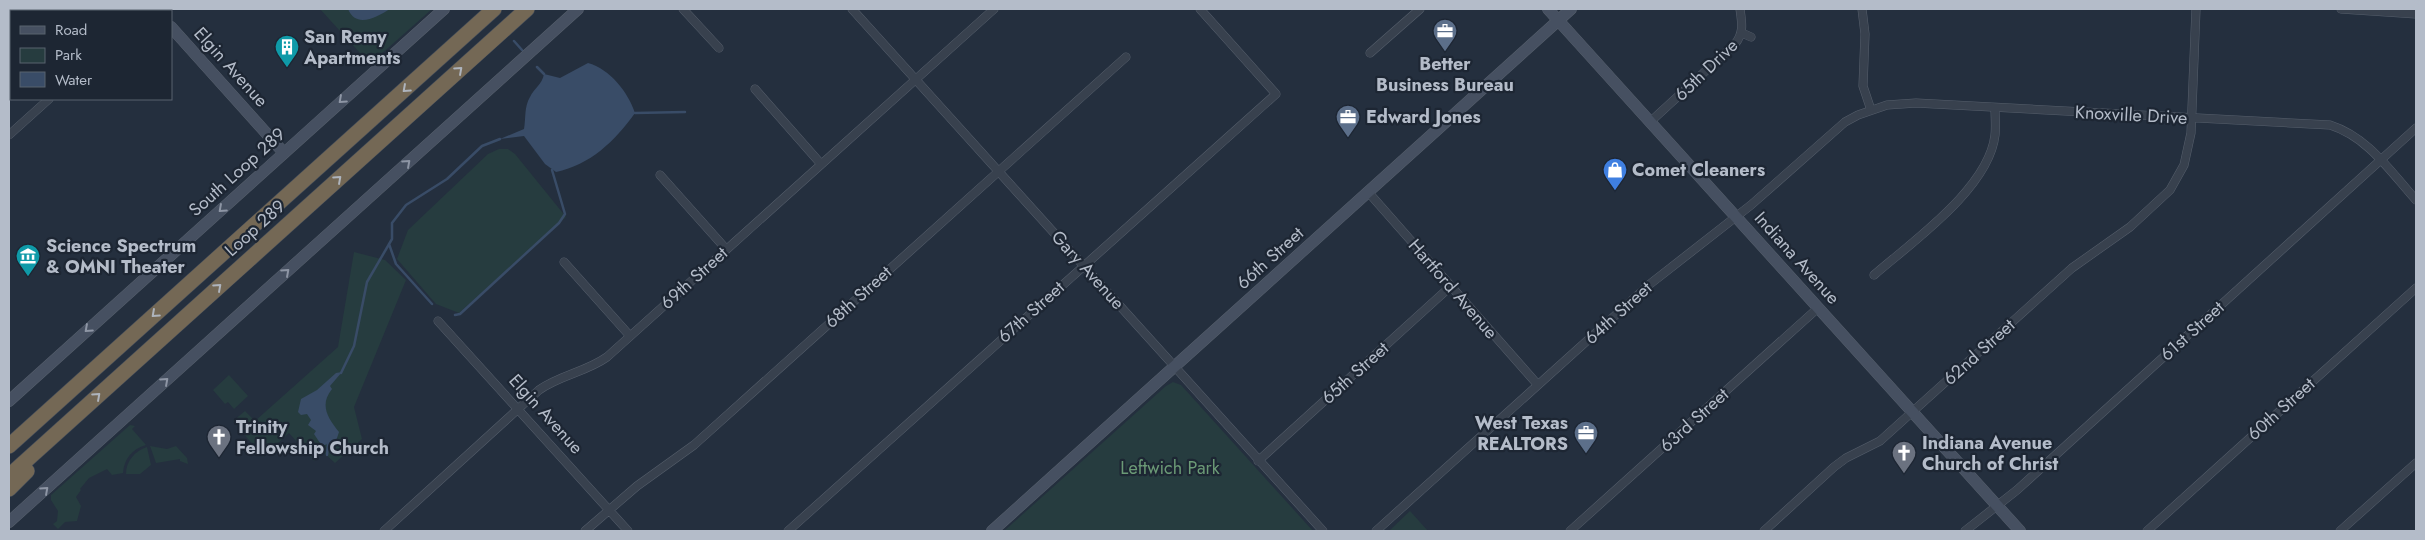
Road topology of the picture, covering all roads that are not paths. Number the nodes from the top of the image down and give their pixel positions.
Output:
1 (444, 9) edge
2 (494, 9) edge
3 (526, 9) edge
4 (578, 9) edge
5 (683, 9) edge
6 (852, 9) edge
7 (994, 9) edge
8 (1200, 9) edge
9 (1420, 9) edge
10 (1548, 9) edge
11 (1571, 9) edge
12 (1740, 9) edge
13 (1862, 9) edge
14 (2196, 9) edge
15 (2341, 9) edge
16 (2416, 14) edge
17 (1559, 20) junction
18 (172, 28) edge
19 (1742, 33) junction
20 (1751, 37) dead end
21 (718, 48) dead end
22 (1370, 54) dead end
23 (1126, 57) dead end
24 (916, 79) junction
25 (755, 89) dead end
26 (48, 100) edge
27 (1995, 108) junction
28 (1871, 110) junction
29 (2192, 118) junction
30 (1650, 122) junction
31 (2416, 128) edge
32 (9, 135) edge
33 (284, 153) junction
34 (2381, 160) junction
35 (822, 164) junction
36 (998, 171) junction
37 (660, 175) dead end
38 (1369, 193) junction
39 (2416, 200) edge
40 (1736, 217) junction
41 (726, 249) junction
42 (564, 262) dead end
43 (1084, 266) junction
44 (1874, 275) dead end
45 (1451, 286) junction
46 (2416, 288) edge
47 (1818, 308) junction
48 (438, 321) dead end
49 (630, 336) junction
50 (1175, 367) junction
51 (1538, 385) junction
52 (9, 401) edge
53 (518, 410) junction
54 (1913, 412) junction
55 (77, 414) junction
56 (42, 416) junction
57 (9, 435) edge
58 (9, 446) edge
59 (1258, 461) junction
60 (2416, 463) edge
61 (9, 476) edge
62 (9, 489) edge
63 (1997, 506) junction
64 (609, 510) junction
65 (9, 522) edge
66 (384, 531) edge
67 (585, 531) edge
68 (628, 531) edge
69 (788, 531) edge
70 (992, 531) edge
71 (1323, 531) edge
72 (1376, 531) edge
73 (1570, 531) edge
74 (1764, 531) edge
75 (1964, 531) edge
76 (2020, 531) edge
77 (2147, 531) edge
78 (2340, 531) edge

1 -> 33 main road, South Loop 289
2 -> 56 highway, Loop 289
55 -> 3 highway, Loop 289
65 -> 4 main road
5 - 21 street
6 - 24 street, Gary Avenue
7 - 24 street, 69th Street
8 - 43 street, 67th Street
9 - 22 street
10 - 17 main road, Indiana Avenue
11 - 17 main road, 66th Street
12 - 19 street, 65th Drive
13 - 28 street
14 - 29 street, 62nd Street
15 - 16 street
17 - 30 main road, Indiana Avenue
17 - 38 main road, 66th Street
18 - 33 main road, Elgin Avenue
19 - 20 street
19 - 30 street, 65th Drive
23 - 36 street, 68th Street
24 - 35 street, 69th Street
24 - 36 street, Gary Avenue
25 - 35 street
26 - 32 street
27 - 28 street, Knoxville Drive
27 - 29 street, Knoxville Drive
27 - 44 street
28 - 40 street, 64th Street
29 - 34 street, Knoxville Drive
29 - 54 street, 62nd Street
30 - 40 main road, Indiana Avenue
31 - 34 street, 61st Street
33 -> 52 main road, South Loop 289
34 - 39 street, Knoxville Drive
34 - 63 street, 61st Street
35 - 41 street, 69th Street
36 - 43 street, Gary Avenue
36 - 64 street, 68th Street
37 - 41 street
38 - 45 street, Hartford Avenue
38 - 50 main road, 66th Street
40 - 47 main road, Indiana Avenue
40 - 51 street, 64th Street
41 - 49 street, 69th Street
42 - 49 street
43 - 50 street, Gary Avenue
43 - 69 street, 67th Street
45 - 51 street, Hartford Avenue
45 - 59 street, 65th Street
46 - 77 street, 60th Street
47 - 54 main road, Indiana Avenue
47 - 73 street, 63rd Street
48 - 53 street, Elgin Avenue
49 - 53 street, 69th Street
50 - 59 street, Gary Avenue
50 - 70 main road, 66th Street
51 - 72 street, 64th Street
53 - 64 street, Elgin Avenue
53 - 66 street, 69th Street
54 - 63 main road, Indiana Avenue
54 - 74 street, 62nd Street
55 - 61 highway, Loop 289
55 - 62 highway
56 - 57 highway
56 - 58 highway, Loop 289
59 - 71 street, Gary Avenue
60 - 78 street
63 - 75 street, 61st Street
63 - 76 main road, Indiana Avenue
64 - 67 street, 68th Street
64 - 68 street, Elgin Avenue

